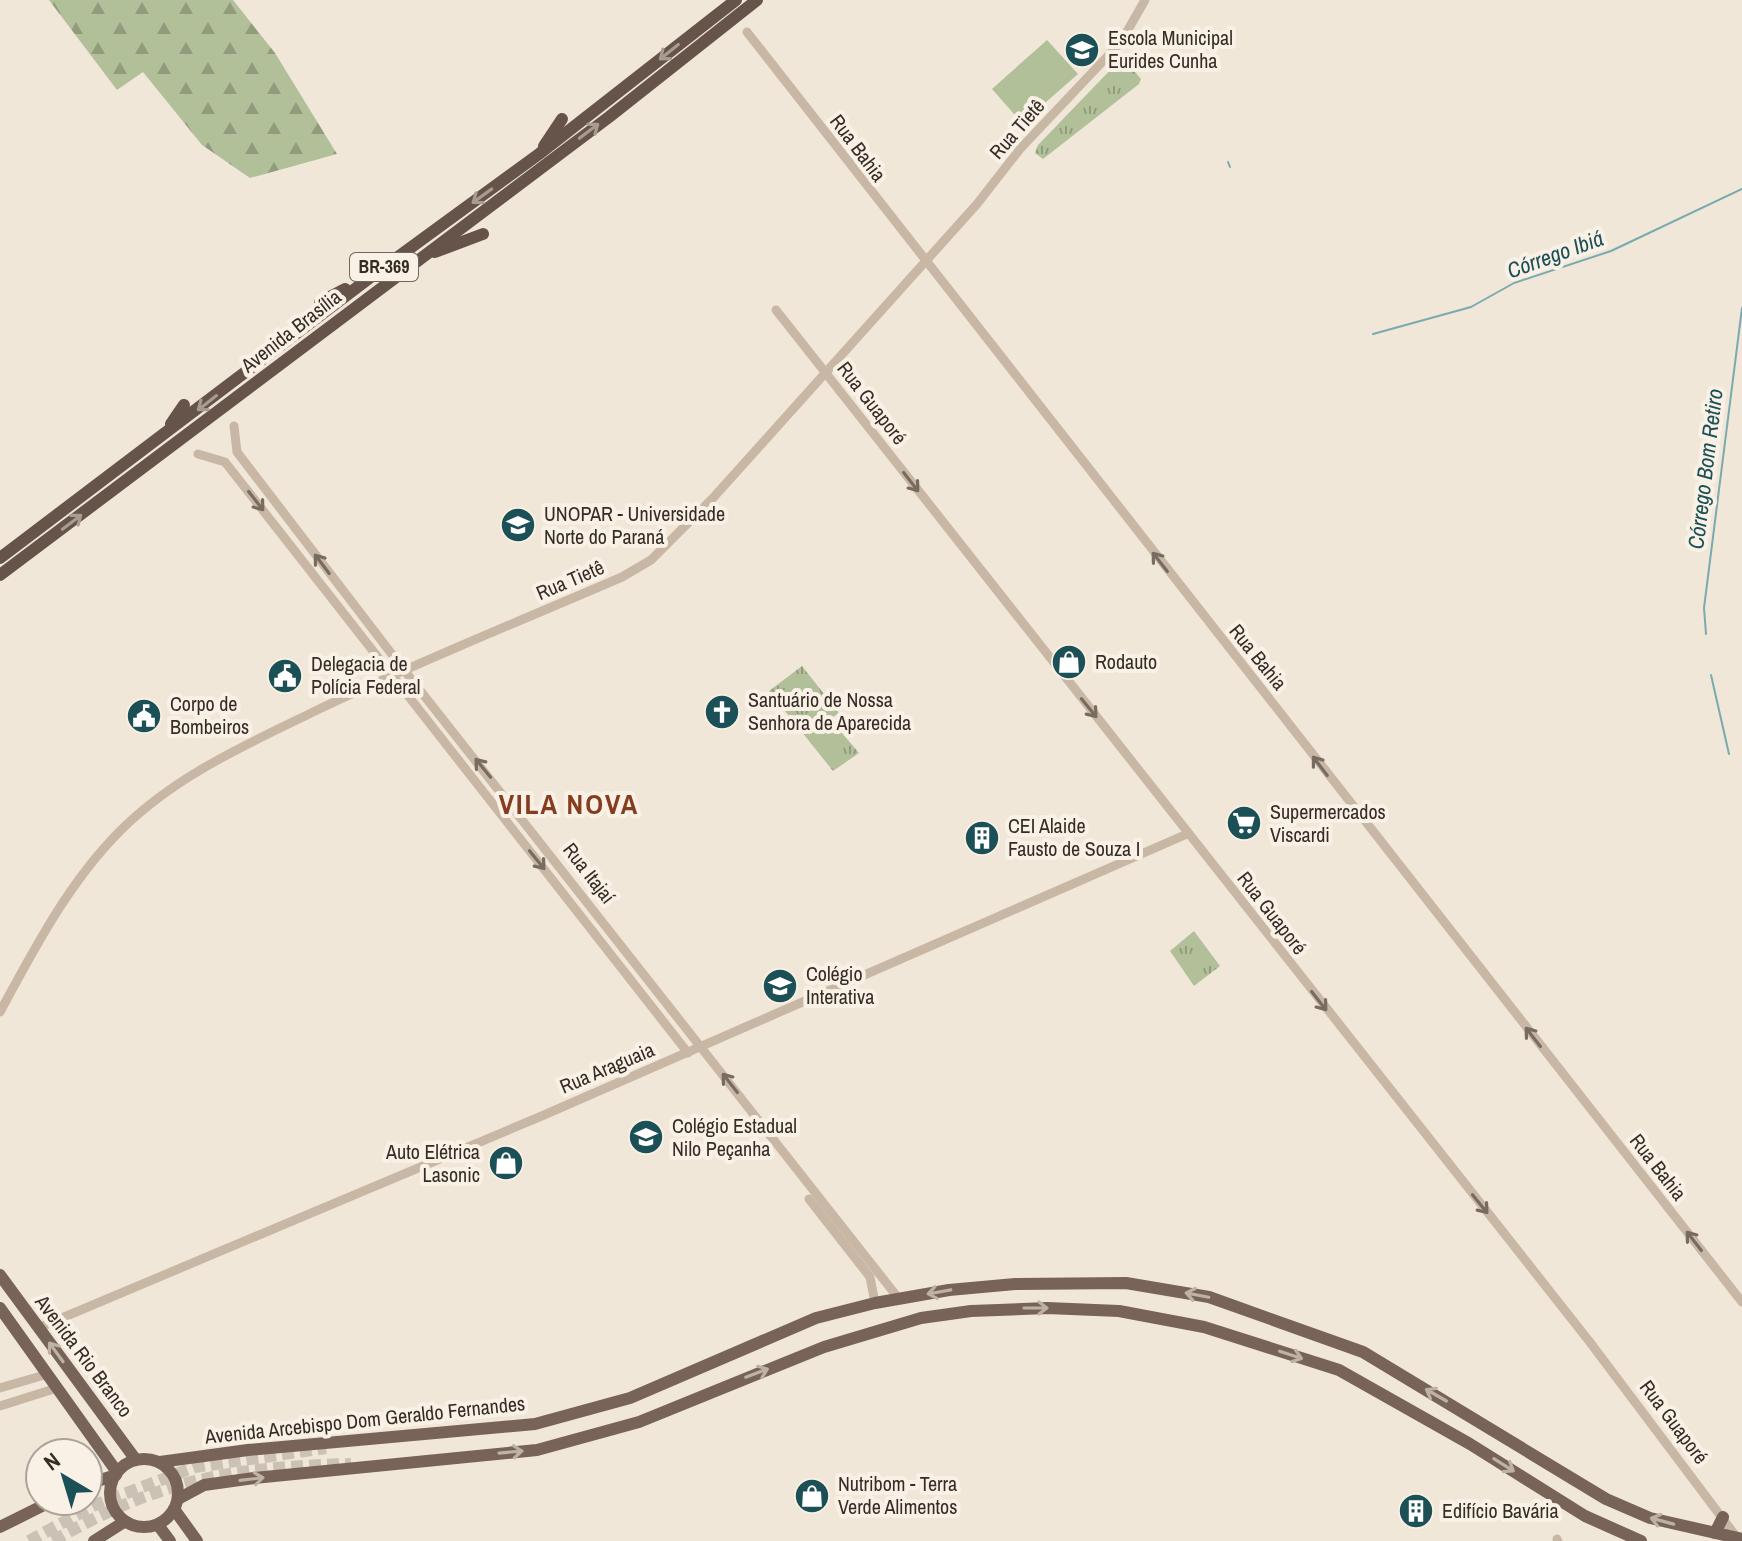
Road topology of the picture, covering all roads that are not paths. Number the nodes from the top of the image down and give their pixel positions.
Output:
1 (736, 0) edge
2 (757, 0) edge
3 (1145, 0) edge
4 (747, 32) dead end
5 (562, 119) dead end
6 (539, 154) junction
7 (483, 234) dead end
8 (417, 260) junction
9 (923, 261) junction
10 (376, 273) junction
11 (320, 302) dead end
12 (776, 310) dead end
13 (825, 373) junction
14 (184, 405) dead end
15 (234, 426) dead end
16 (159, 439) junction
17 (198, 454) dead end
18 (0, 558) edge
19 (3, 573) edge
20 (404, 670) junction
21 (392, 675) junction
22 (1187, 834) junction
23 (0, 1012) edge
24 (702, 1047) junction
25 (688, 1053) junction
26 (809, 1199) dead end
27 (0, 1275) edge
28 (899, 1299) junction
29 (1742, 1302) edge
30 (875, 1303) junction
31 (0, 1308) edge
32 (38, 1328) junction
33 (48, 1374) junction
34 (0, 1388) edge
35 (57, 1388) junction
36 (0, 1406) edge
37 (136, 1460) junction
38 (160, 1462) junction
39 (116, 1473) junction
40 (104, 1478) edge
41 (176, 1504) junction
42 (24, 1515) edge
43 (1723, 1517) junction
44 (124, 1522) junction
45 (158, 1525) junction
46 (0, 1527) edge
47 (1715, 1533) junction
48 (1740, 1539) edge
49 (94, 1541) edge
50 (170, 1541) edge
51 (197, 1541) edge
52 (1641, 1541) edge

1 -> 6 highway, Avenida Brasília / BR-369
8 -> 2 highway, Avenida Brasília / BR-369
3 - 9 street, Rua Tietê
4 - 9 street, Rua Bahia
5 - 6 highway
6 -> 10 highway, Avenida Brasília / BR-369
7 - 8 highway
19 -> 8 highway, Avenida Brasília / BR-369
9 - 13 street, Rua Tietê
29 -> 9 street, Rua Bahia
10 - 11 highway
10 -> 16 highway, Avenida Brasília / BR-369
12 - 13 street, Rua Guaporé
13 - 20 street, Rua Tietê
13 -> 22 street, Rua Guaporé
14 - 16 highway
20 -> 15 street, Rua Itajaí
16 - 18 highway, Avenida Brasília / BR-369
17 -> 21 street, Rua Itajaí
20 - 21 street, Rua Tietê
24 -> 20 street, Rua Itajaí
21 - 23 street, Rua Tietê
21 -> 25 street, Rua Itajaí
22 - 24 street, Rua Araguaia
22 -> 43 street, Rua Guaporé
24 - 25 street, Rua Araguaia
28 -> 24 street, Rua Itajaí
25 - 32 street, Rua Araguaia
26 - 30 street
27 - 32 main road, Avenida Rio Branco
28 - 30 main road, Avenida Arcebispo Dom Geraldo Fernandes
47 -> 28 main road, Avenida Arcebispo Dom Geraldo Fernandes
30 - 38 main road, Avenida Arcebispo Dom Geraldo Fernandes
31 - 33 main road, Avenida Rio Branco
37 -> 32 main road, Avenida Rio Branco
33 - 34 street
33 - 35 main road, Avenida Rio Branco
35 - 36 street
35 - 39 main road, Avenida Rio Branco
37 - 38 main road
37 - 39 main road
38 - 41 main road
39 - 40 main road
39 - 44 main road
41 - 45 main road
41 - 51 main road
41 -> 52 main road
42 - 46 main road
43 - 47 main road
43 - 48 street, Rua Guaporé
44 - 45 main road
44 - 49 main road
45 - 50 main road
47 - 48 main road, Avenida Arcebispo Dom Geraldo Fernandes

